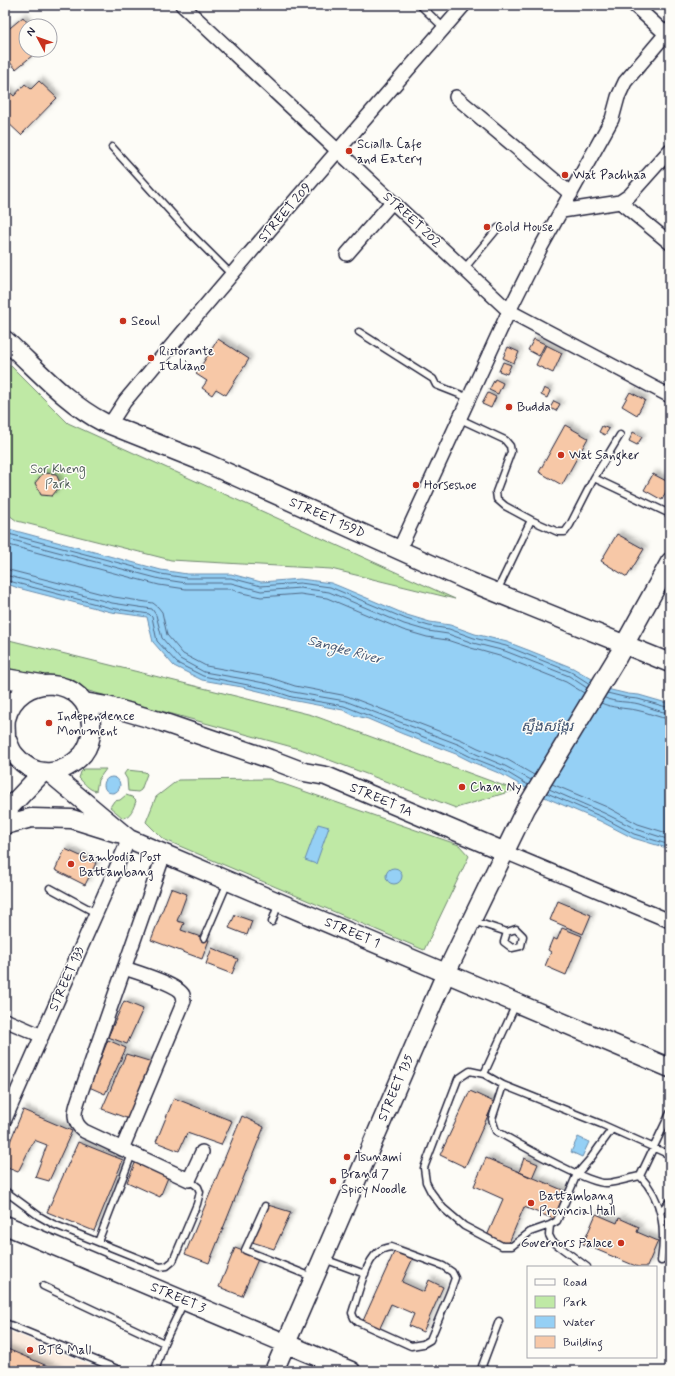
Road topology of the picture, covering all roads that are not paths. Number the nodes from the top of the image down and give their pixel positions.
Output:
1 (182, 5) edge
2 (420, 5) edge
3 (464, 5) edge
4 (634, 5) edge
5 (444, 28) junction
6 (668, 32) edge
7 (456, 97) dead end
8 (112, 147) dead end
9 (670, 150) edge
10 (338, 152) junction
11 (571, 194) junction
12 (392, 202) junction
13 (620, 202) junction
14 (562, 211) junction
15 (498, 228) dead end
16 (670, 243) edge
17 (347, 254) dead end
18 (464, 270) junction
19 (231, 274) junction
20 (509, 311) junction
21 (359, 332) dead end
22 (5, 340) edge
23 (670, 396) edge
24 (469, 398) junction
25 (460, 419) junction
26 (110, 424) junction
27 (620, 435) dead end
28 (594, 478) junction
29 (670, 514) edge
30 (531, 520) junction
31 (399, 550) junction
32 (670, 562) edge
33 (497, 591) junction
34 (621, 650) junction
35 (670, 663) edge
36 (5, 678) edge
37 (42, 684) junction
38 (84, 702) junction
39 (5, 737) edge
40 (10, 760) edge
41 (46, 773) junction
42 (5, 812) edge
43 (5, 825) edge
44 (127, 837) junction
45 (505, 852) junction
46 (164, 854) junction
47 (229, 881) junction
48 (50, 888) dead end
49 (279, 902) junction
50 (96, 913) junction
51 (472, 920) junction
52 (670, 921) edge
53 (272, 922) dead end
54 (507, 932) dead end
55 (204, 938) dead end
56 (124, 968) junction
57 (446, 973) junction
58 (516, 1003) junction
59 (5, 1020) edge
60 (42, 1036) junction
61 (670, 1068) edge
62 (484, 1074) junction
63 (503, 1085) junction
64 (670, 1113) edge
65 (5, 1119) edge
66 (668, 1121) edge
67 (612, 1129) junction
68 (654, 1148) junction
69 (128, 1152) junction
70 (202, 1152) dead end
71 (670, 1155) edge
72 (577, 1174) junction
73 (640, 1176) junction
74 (189, 1180) junction
75 (5, 1191) edge
76 (670, 1201) edge
77 (265, 1206) dead end
78 (660, 1212) junction
79 (550, 1225) junction
80 (5, 1226) edge
81 (98, 1242) junction
82 (322, 1258) junction
83 (661, 1261) dead end
84 (586, 1266) edge
85 (365, 1274) junction
86 (314, 1278) junction
87 (43, 1286) dead end
88 (184, 1300) junction
89 (499, 1321) dead end
90 (5, 1323) edge
91 (164, 1343) junction
92 (285, 1343) junction
93 (122, 1371) edge
94 (155, 1371) edge
95 (274, 1371) edge
96 (351, 1371) edge
97 (486, 1371) edge

1 - 10 street, STREET 202
2 - 5 lane
3 - 5 street, STREET 209
4 - 6 street
5 - 10 street, STREET 209
6 - 11 street
7 - 11 street
8 - 19 lane
9 - 13 street
10 - 12 street, STREET 202
10 - 19 street, STREET 209
11 - 14 street
12 - 17 street
12 - 18 street, STREET 202
13 - 14 street
13 - 16 street
14 - 20 street
15 - 18 lane
18 - 20 street, STREET 202
19 - 26 street, STREET 209
20 - 23 street, STREET 202
20 - 24 street
21 - 24 lane
22 - 26 street, STREET 159D
24 - 25 street
25 - 30 lane
25 - 31 street
26 - 31 street, STREET 159D
27 - 28 lane
28 - 29 lane
28 - 30 lane
30 - 33 lane
31 - 33 street, STREET 159D
32 - 34 street, STREET 135
33 - 34 street, STREET 159D
34 - 35 street, STREET 159D
34 - 45 street, STREET 135
36 - 37 street
37 - 38 street
37 - 39 street
38 - 41 street
38 - 45 street, STREET 1A
39 - 40 street
40 - 41 street
41 - 42 street
41 - 44 street, STREET 1
43 - 44 street
44 - 46 street, STREET 1
44 - 50 street, STREET 133
45 - 51 street, STREET 135
45 - 52 street, STREET 1A
46 - 47 street, STREET 1
46 - 56 street
47 - 49 street, STREET 1
47 - 55 lane
48 - 50 lane
49 - 53 lane
49 - 57 street, STREET 1
50 - 60 street, STREET 133
51 - 54 lane
51 - 57 street, STREET 135
56 - 69 street
56 - 69 street
57 - 58 street, STREET 1
57 - 82 street, STREET 135
58 - 61 street, STREET 1
58 - 62 lane
59 - 60 street
60 - 65 street, STREET 133
62 - 63 lane
62 - 79 lane
63 - 67 lane
63 - 72 lane
64 - 66 lane
66 - 68 lane
67 - 68 lane
67 - 72 lane
68 - 71 lane
68 - 73 lane
69 - 74 street
69 - 81 lane
70 - 74 street
72 - 73 lane
72 - 79 lane
73 - 78 lane
74 - 81 lane
75 - 81 lane
76 - 78 lane
77 - 86 lane
78 - 83 lane
79 - 84 lane
80 - 88 street, STREET 3
82 - 85 lane
82 - 86 street, STREET 135
85 - 85 lane
86 - 92 street, STREET 135
87 - 91 lane
88 - 91 lane
88 - 92 street, STREET 3
89 - 97 lane
90 - 93 lane
91 - 94 lane
92 - 95 street, STREET 135
92 - 96 street, STREET 3

